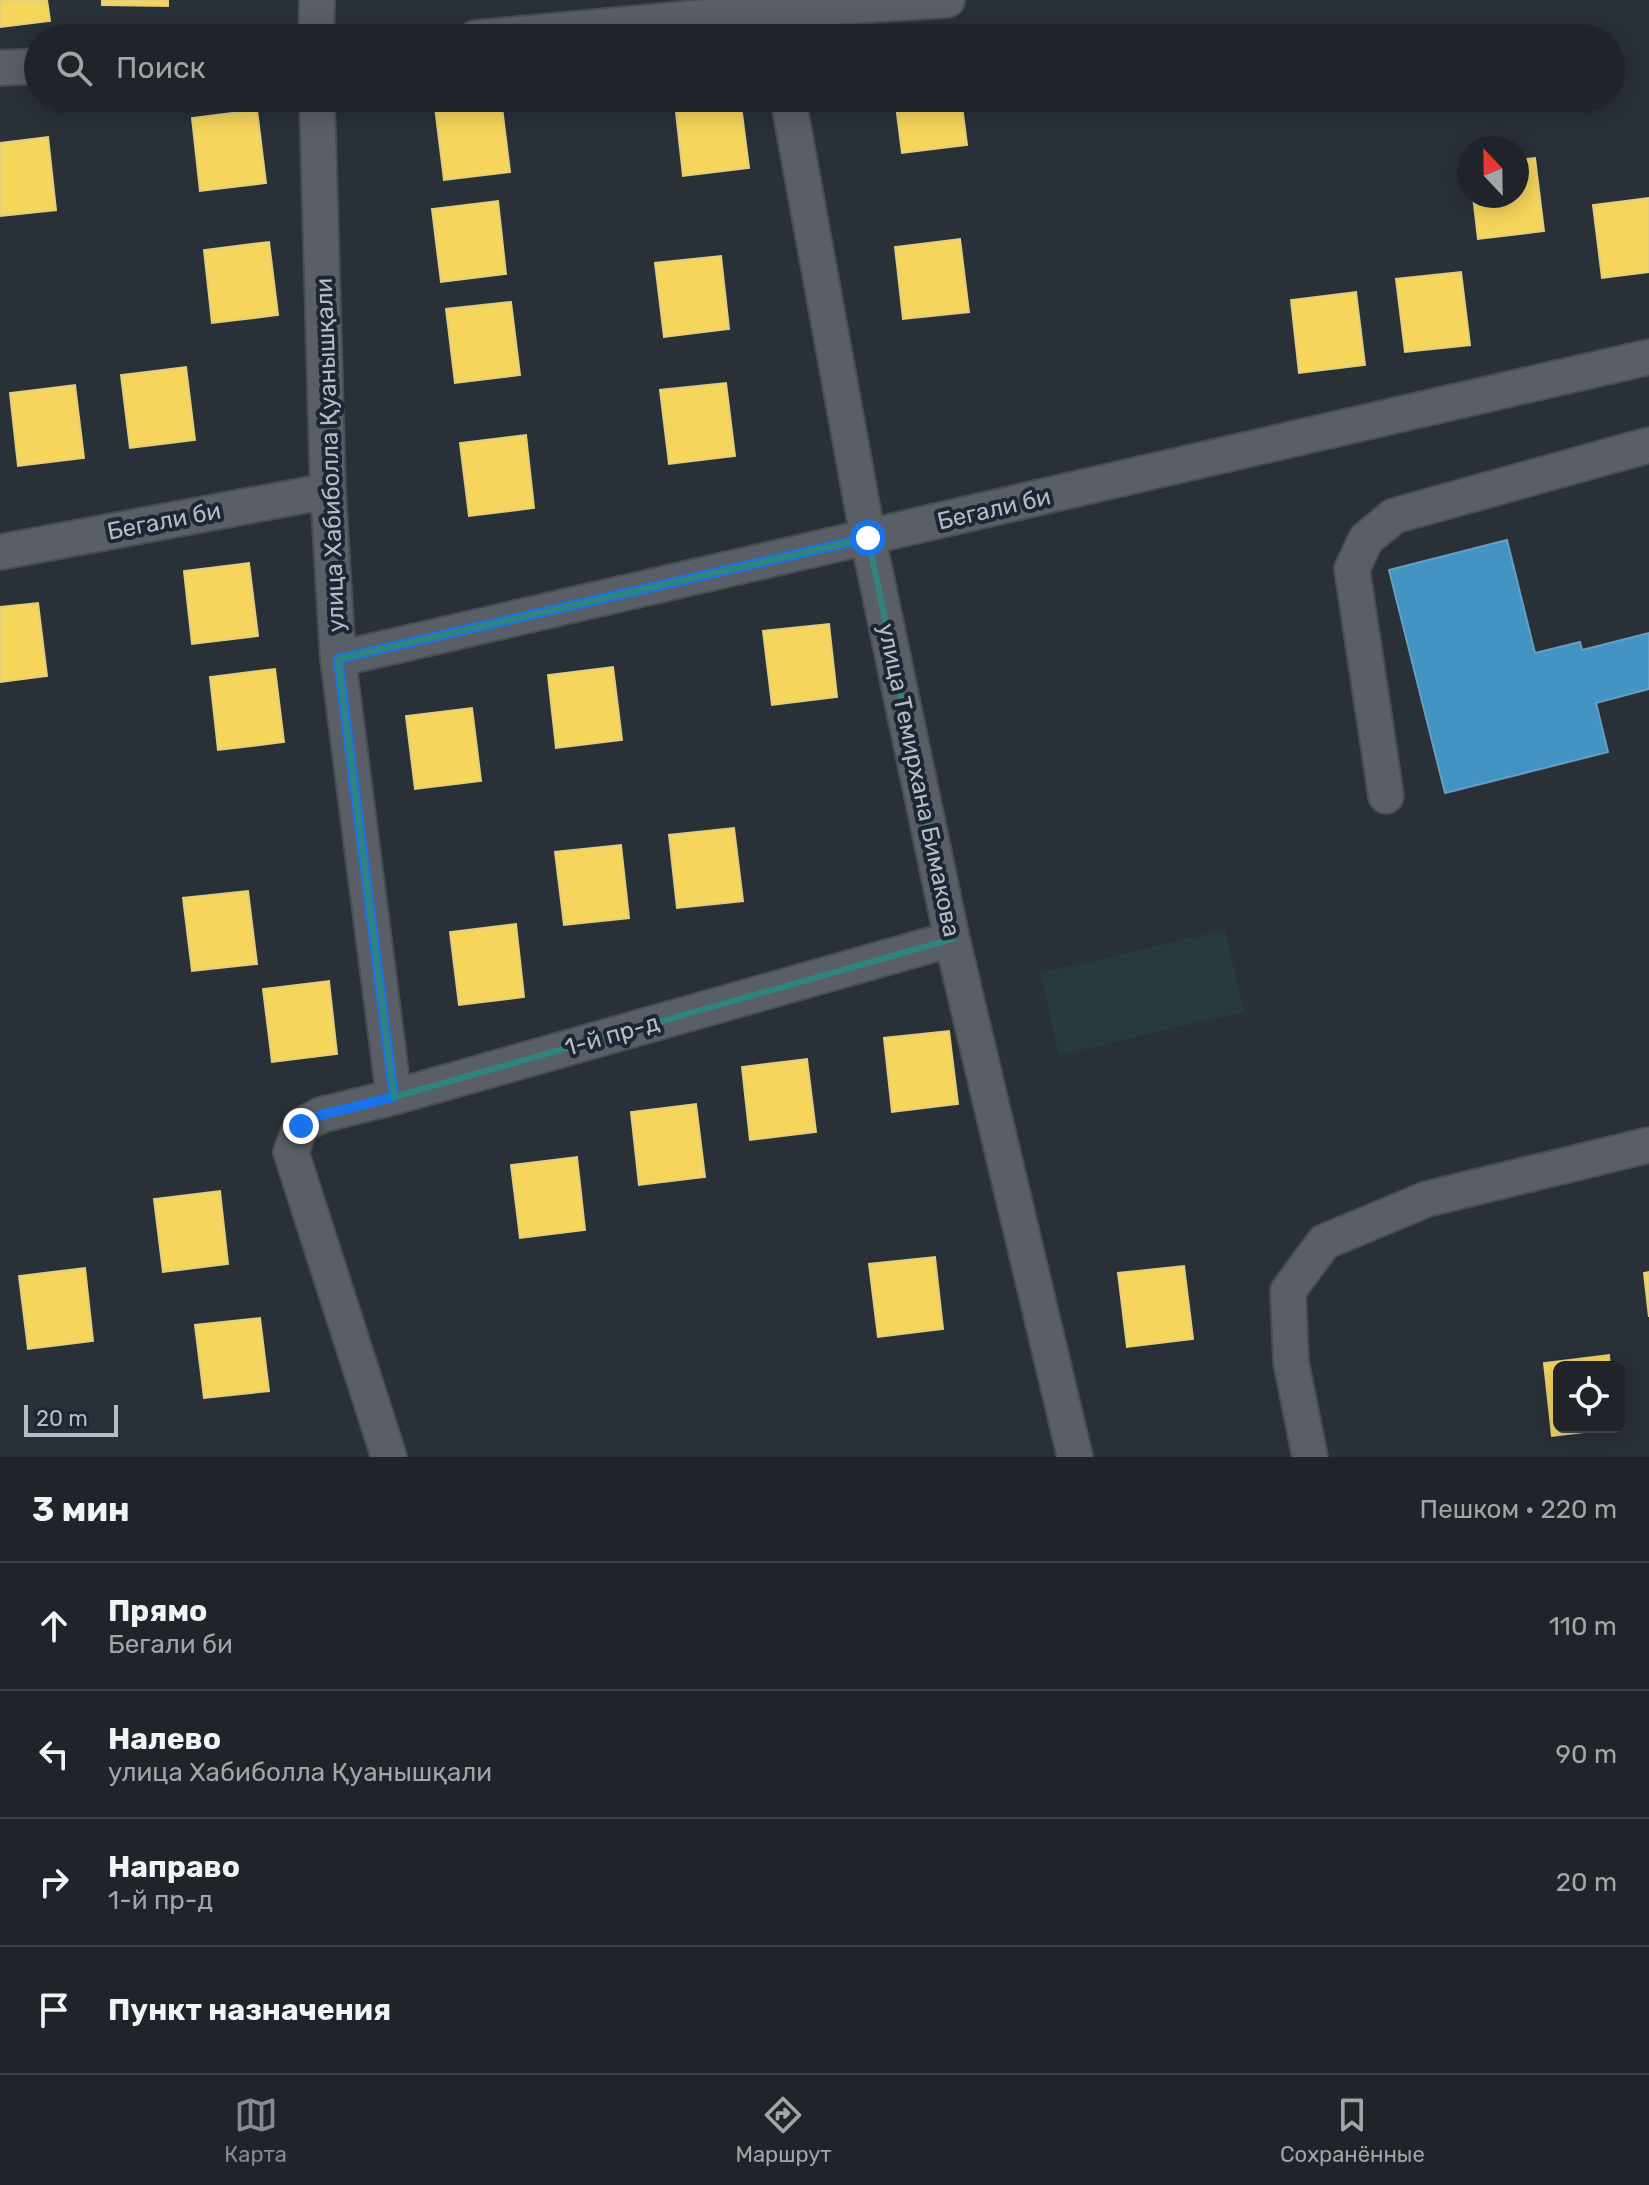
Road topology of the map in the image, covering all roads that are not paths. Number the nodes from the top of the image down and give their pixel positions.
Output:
1 (317, 0) edge
2 (947, 0) edge
3 (774, 16) edge
4 (316, 24) edge
5 (665, 24) edge
6 (24, 67) edge
7 (0, 68) edge
8 (317, 112) edge
9 (791, 112) edge
10 (1649, 357) edge
11 (1649, 445) edge
12 (328, 491) junction
13 (868, 538) junction
14 (0, 552) edge
15 (338, 659) junction
16 (1386, 796) dead end
17 (952, 939) junction
18 (394, 1097) junction
19 (1649, 1145) edge
20 (389, 1457) edge
21 (1075, 1457) edge
22 (1310, 1457) edge

1 - 4 street
2 - 3 street
3 - 5 street
6 - 7 street
8 - 12 street, улица Хабиболла Қуанышқали
9 - 13 street, улица Темирхана Бимакова
10 - 13 street, Бегали би
11 - 16 street
12 - 14 street, Бегали би
12 - 15 street, улица Хабиболла Қуанышқали
13 - 15 street, Бегали би
13 - 17 street, улица Темирхана Бимакова
15 - 18 street, улица Хабиболла Қуанышқали
17 - 18 street, 1-й пр-д
17 - 21 street, улица Темирхана Бимакова
18 - 20 street, 1-й пр-д
19 - 22 street

